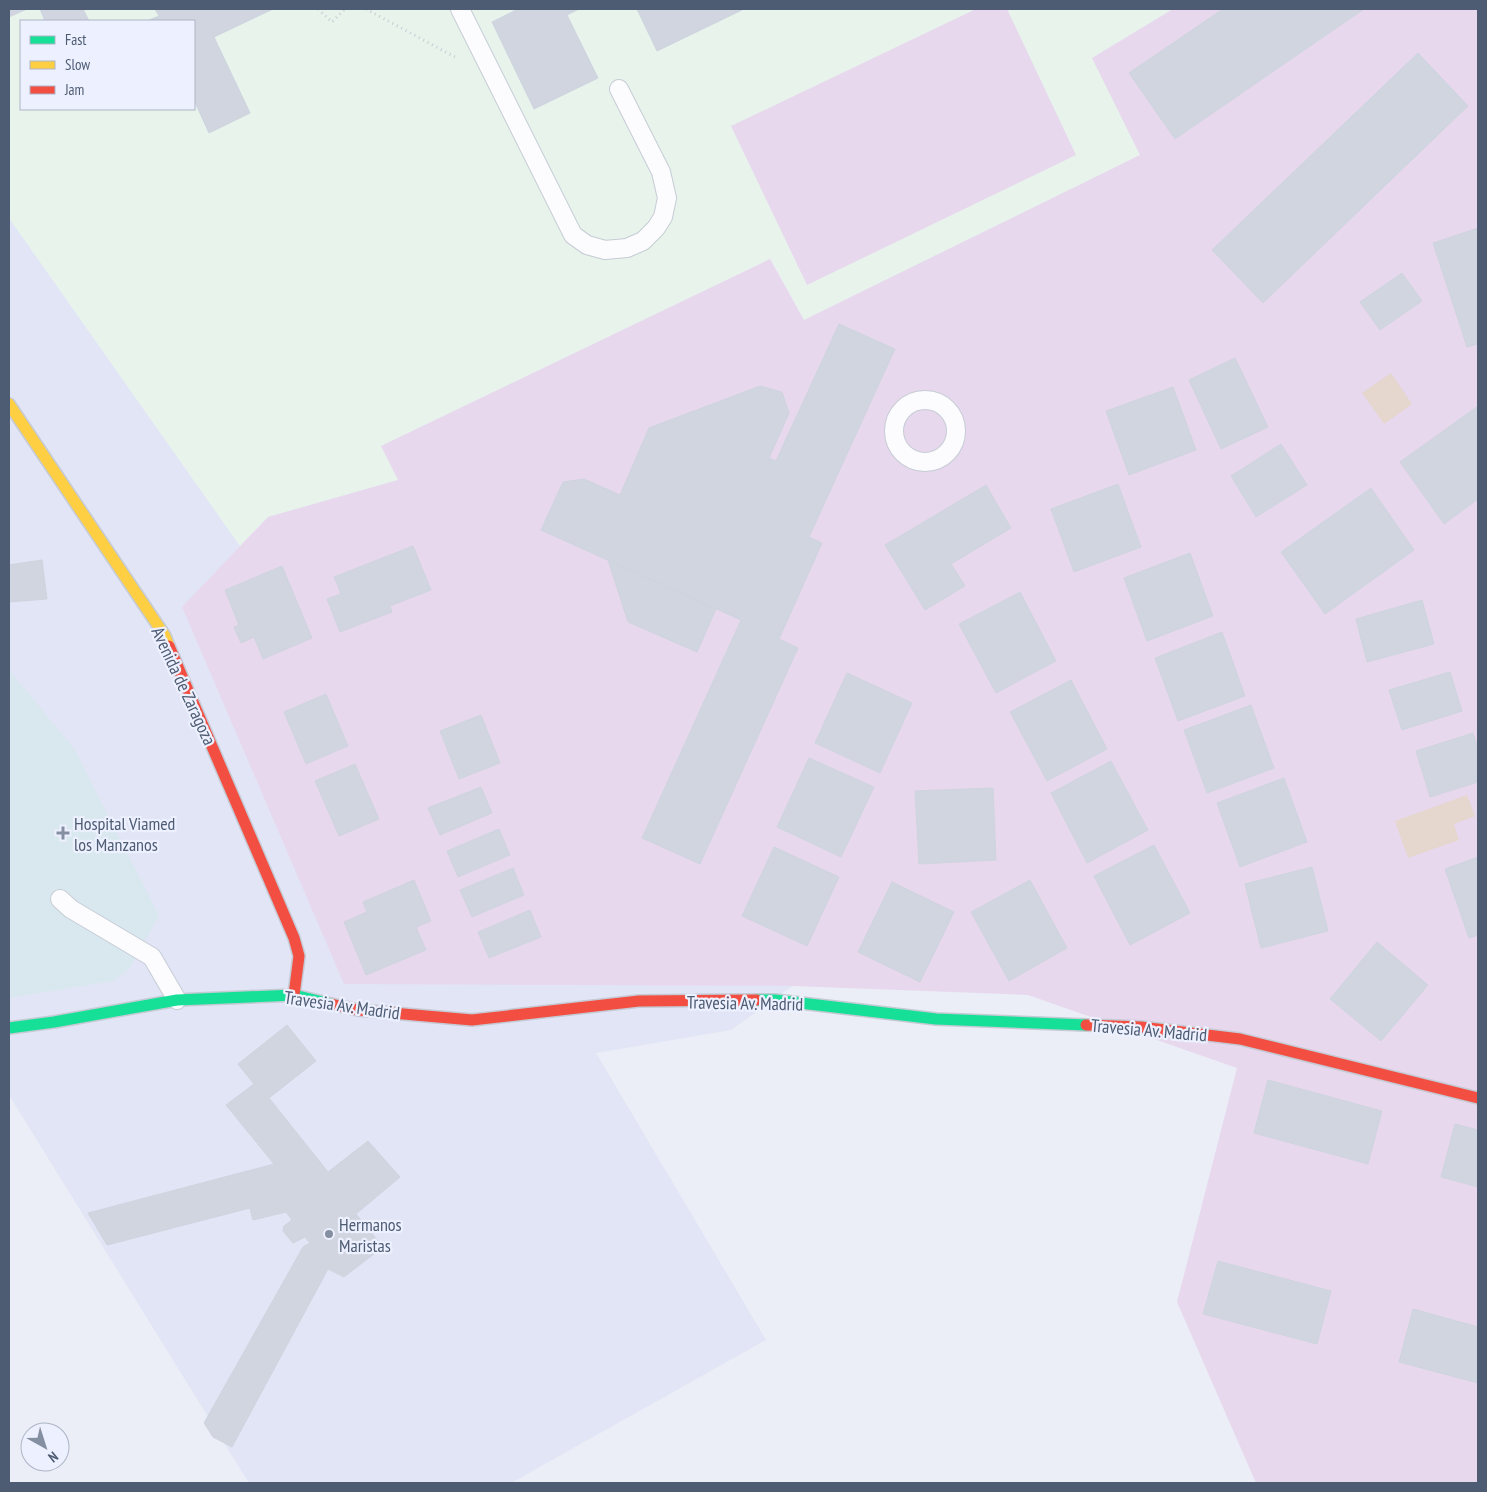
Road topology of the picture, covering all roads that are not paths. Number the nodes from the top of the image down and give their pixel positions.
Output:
1 (460, 9) edge
2 (619, 89) dead end
3 (9, 404) edge
4 (60, 899) dead end
5 (294, 995) junction
6 (177, 1000) junction
7 (9, 1028) edge
8 (1478, 1098) edge

1 - 2 lane
3 - 5 street, Avenida de Zaragoza
4 - 6 lane
5 - 6 street, Travesia Av. Madrid
5 - 8 street, Travesia Av. Madrid
6 - 7 street, Travesia Av. Madrid

